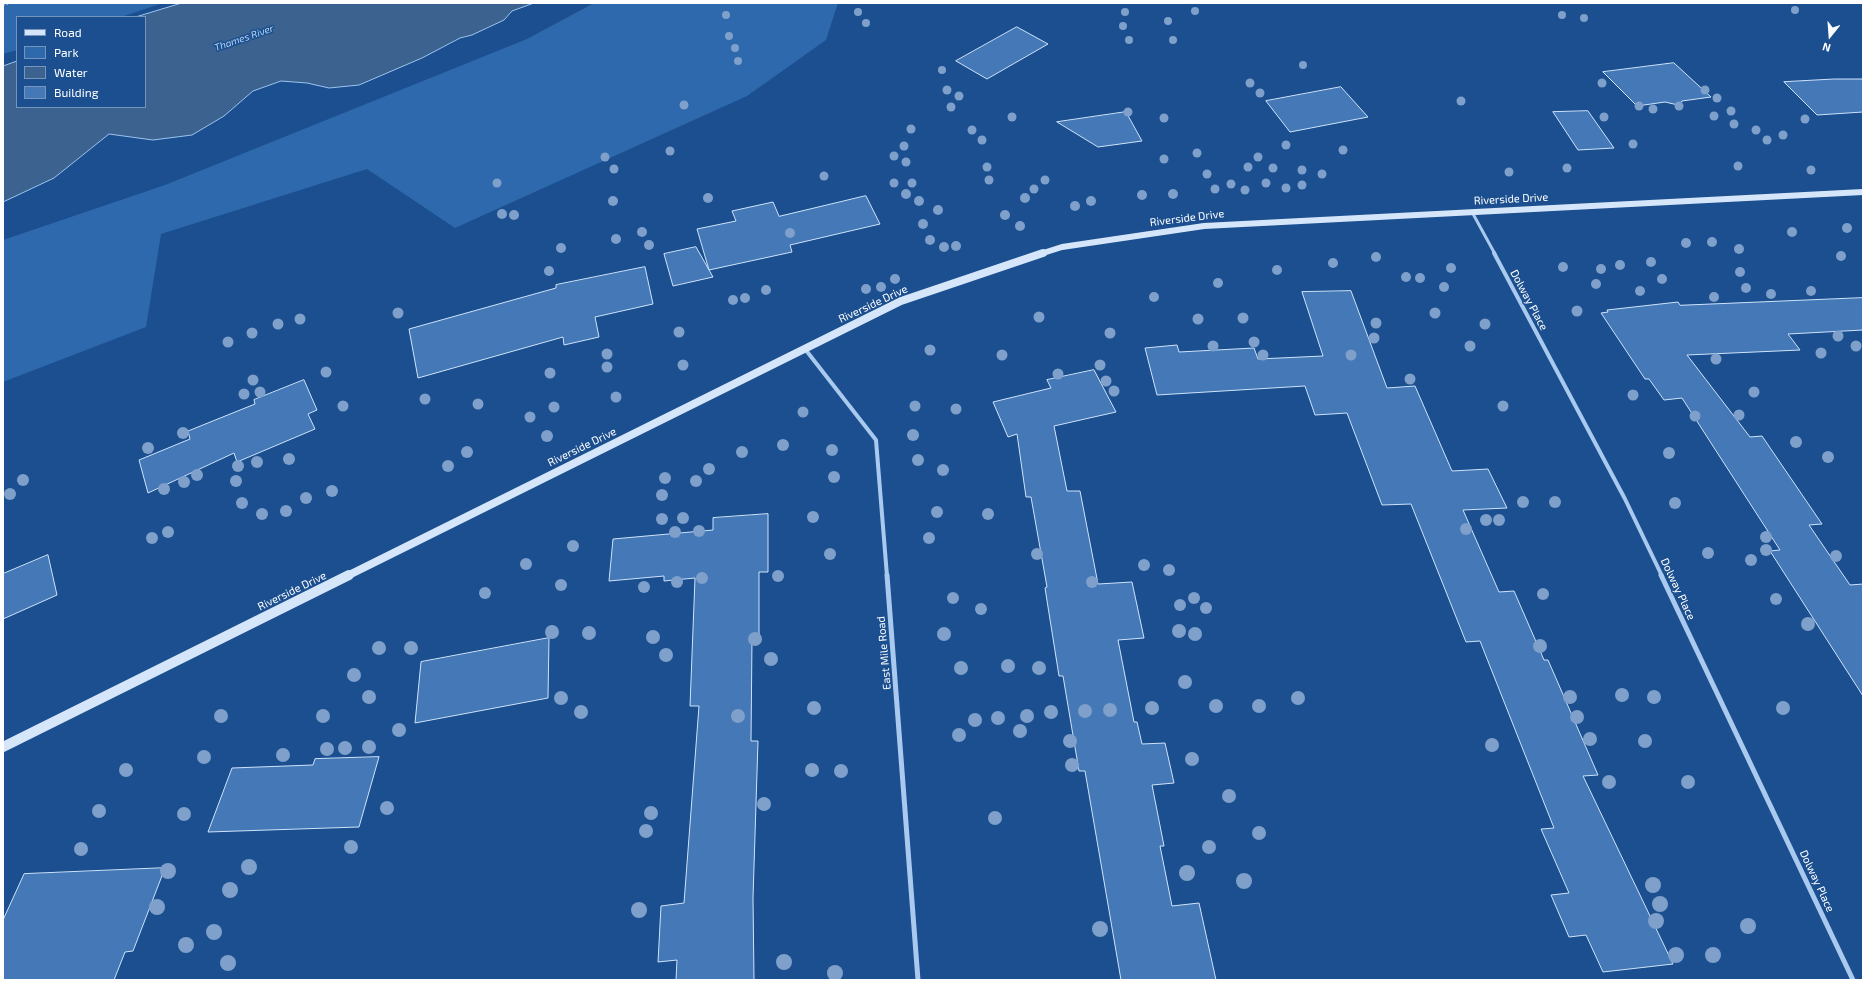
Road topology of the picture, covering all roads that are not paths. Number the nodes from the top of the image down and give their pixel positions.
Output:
1 (1863, 192) edge
2 (1472, 212) junction
3 (805, 349) junction
4 (3, 747) edge
5 (918, 980) edge
6 (1853, 980) edge

1 - 2 main road, Riverside Drive
2 - 3 main road, Riverside Drive
2 - 6 street, Dolway Place
3 - 4 main road, Riverside Drive
3 - 5 street, East Mile Road

